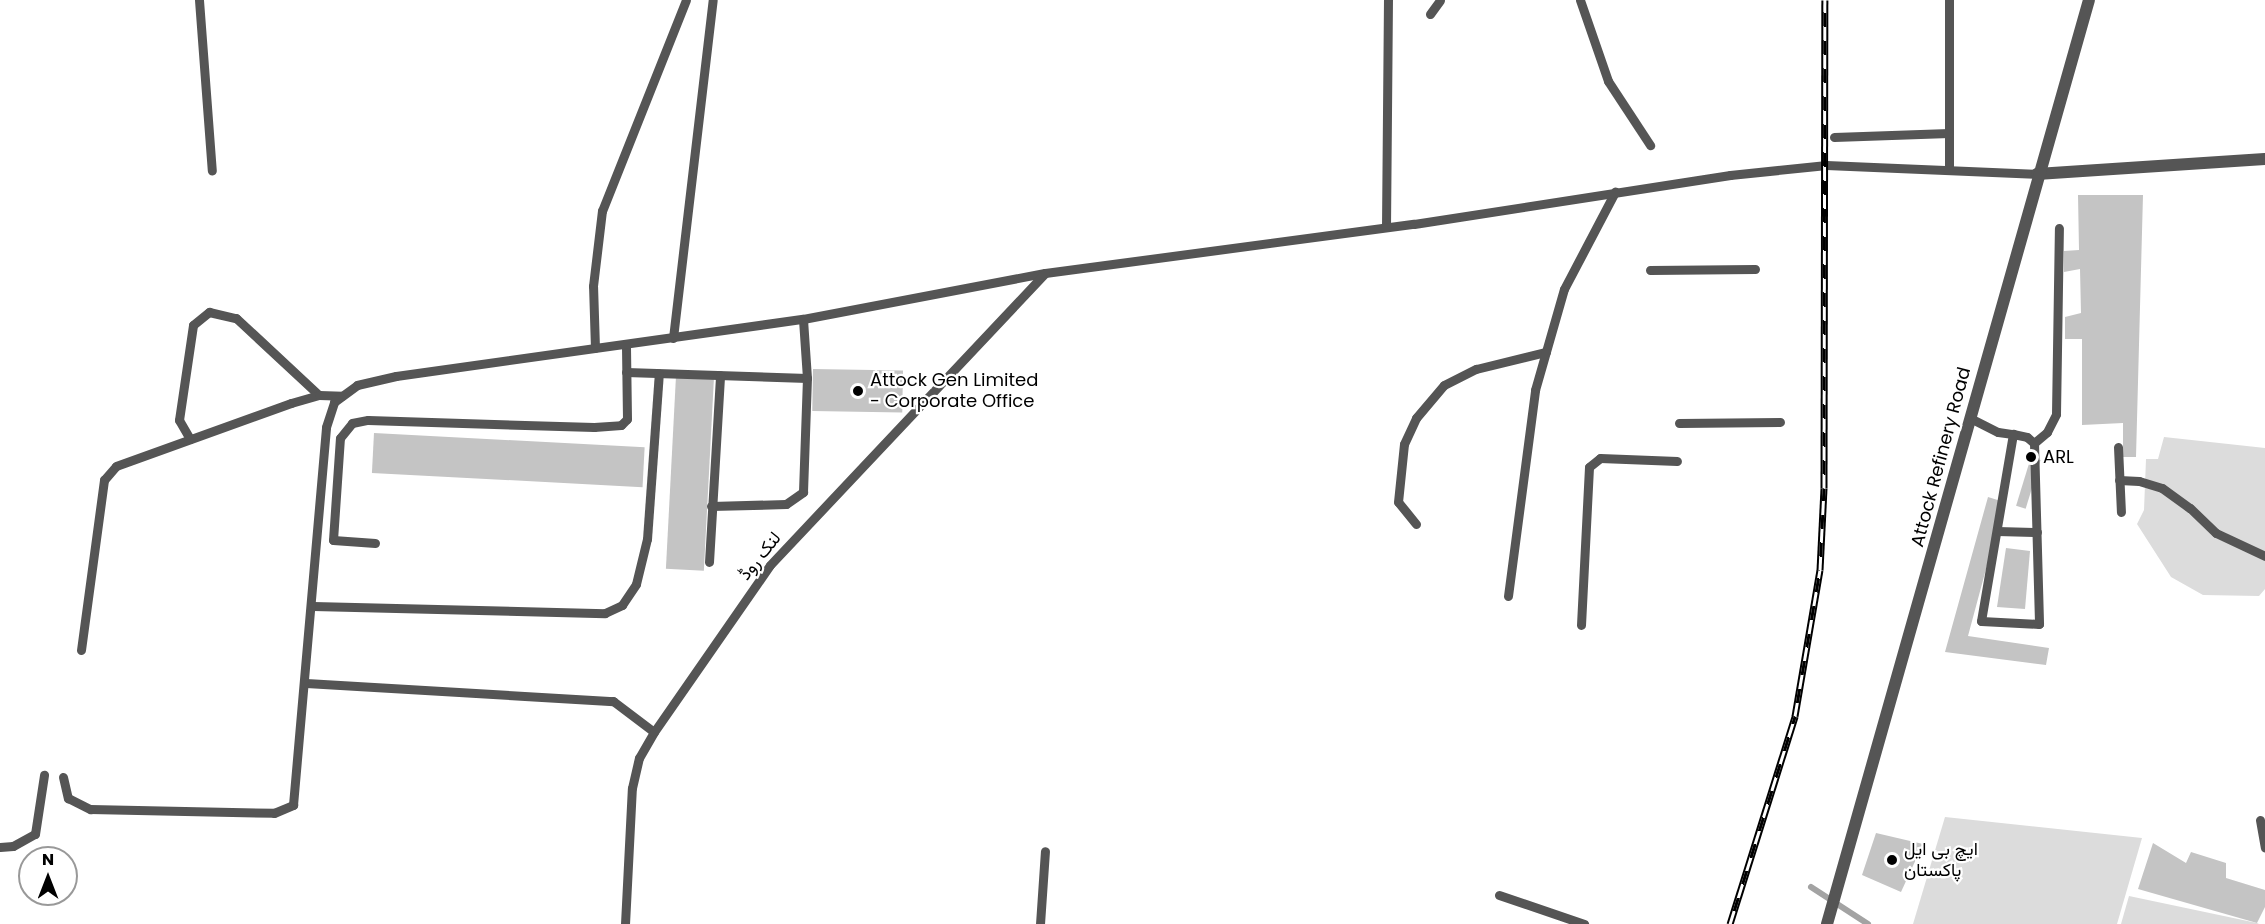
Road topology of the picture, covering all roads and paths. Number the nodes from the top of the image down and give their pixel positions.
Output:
1 (199, 0) edge
2 (686, 0) edge
3 (713, 0) edge
4 (1388, 0) edge
5 (1440, 0) edge
6 (1580, 0) edge
7 (1949, 0) edge
8 (2089, 0) edge
9 (1430, 14) dead end
10 (1949, 133) junction
11 (1834, 136) dead end
12 (1650, 145) dead end
13 (2265, 159) edge
14 (1949, 170) junction
15 (212, 171) dead end
16 (2037, 174) junction
17 (1615, 192) junction
18 (1386, 227) junction
19 (2059, 228) dead end
20 (1755, 268) dead end
21 (1650, 270) dead end
22 (1045, 273) junction
23 (803, 319) junction
24 (674, 338) junction
25 (626, 344) junction
26 (596, 348) junction
27 (1546, 352) junction
28 (626, 372) junction
29 (658, 373) junction
30 (720, 375) junction
31 (807, 378) junction
32 (320, 395) junction
33 (342, 396) junction
34 (1970, 418) junction
35 (1780, 422) dead end
36 (1679, 423) dead end
37 (2013, 434) junction
38 (190, 439) junction
39 (2034, 443) junction
40 (2118, 447) dead end
41 (1677, 461) dead end
42 (2119, 480) junction
43 (711, 506) junction
44 (2121, 512) dead end
45 (1416, 524) dead end
46 (1996, 531) junction
47 (2037, 532) junction
48 (375, 543) dead end
49 (2265, 555) edge
50 (709, 562) dead end
51 (1508, 596) dead end
52 (313, 606) junction
53 (1581, 626) dead end
54 (81, 650) dead end
55 (306, 683) junction
56 (654, 732) junction
57 (44, 775) dead end
58 (63, 777) dead end
59 (2260, 820) dead end
60 (0, 847) edge
61 (2265, 848) edge
62 (1045, 851) dead end
63 (1499, 895) dead end
64 (1829, 918) edge
65 (625, 924) edge
66 (1040, 924) edge
67 (1584, 924) edge

1 - 15 lane
2 - 26 lane
3 - 24 lane
4 - 18 lane
5 - 9 lane
6 - 12 lane
7 - 10 lane
8 - 16 street, Attock Refinery Road
10 - 11 lane
10 - 14 lane
13 - 16 street
14 - 16 lane
14 - 17 lane
16 - 34 street, Attock Refinery Road
17 - 18 lane
17 - 27 lane
18 - 22 lane
19 - 39 lane
20 - 21 lane
22 - 23 lane
22 - 56 lane, لنک روڈ
23 - 24 lane
23 - 31 lane
24 - 25 lane
25 - 26 lane
25 - 28 lane
26 - 33 lane
27 - 45 lane
27 - 51 lane
28 - 29 lane
28 - 48 lane
29 - 30 lane
29 - 52 lane
30 - 31 lane
30 - 43 lane
31 - 43 lane
32 - 33 lane
32 - 38 lane
32 - 38 lane
33 - 52 lane
34 - 37 lane
34 - 64 street, Attock Refinery Road
35 - 36 lane
37 - 39 lane
37 - 46 lane
38 - 54 lane
39 - 47 lane
40 - 42 lane
41 - 53 lane
42 - 44 lane
42 - 49 lane
43 - 50 lane
46 - 47 lane
46 - 47 lane
52 - 55 lane
55 - 56 lane
55 - 58 lane
56 - 65 lane, لنک روڈ
57 - 60 lane
59 - 61 lane
62 - 66 lane
63 - 67 lane

